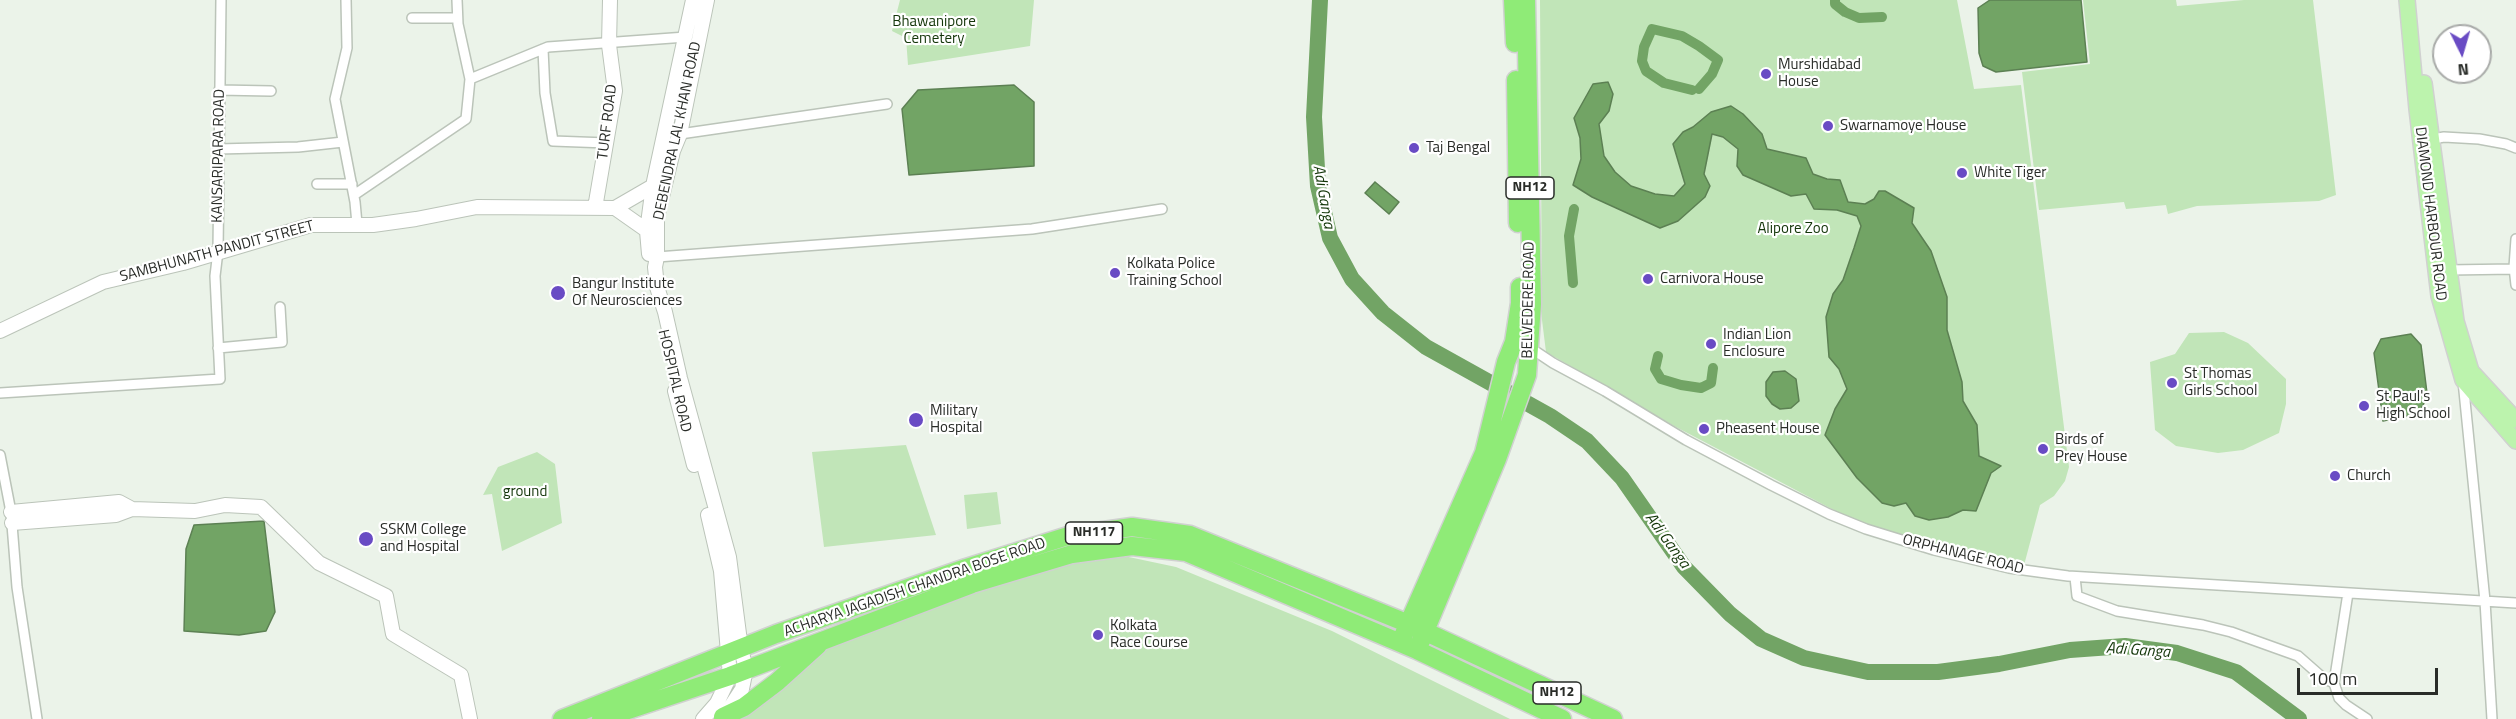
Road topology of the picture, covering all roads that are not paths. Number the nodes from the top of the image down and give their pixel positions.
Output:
1 (221, 0) edge
2 (346, 0) edge
3 (457, 0) edge
4 (610, 0) edge
5 (693, 0) edge
6 (707, 0) edge
7 (1513, 0) edge
8 (1526, 0) edge
9 (2408, 0) edge
10 (2414, 0) edge
11 (412, 18) dead end
12 (458, 18) junction
13 (686, 37) junction
14 (609, 43) junction
15 (543, 49) junction
16 (470, 79) junction
17 (219, 90) junction
18 (271, 92) dead end
19 (887, 104) dead end
20 (680, 134) junction
21 (2426, 140) junction
22 (344, 142) junction
23 (607, 143) junction
24 (2516, 148) edge
25 (218, 149) junction
26 (316, 184) dead end
27 (352, 184) junction
28 (659, 187) junction
29 (354, 195) junction
30 (595, 208) junction
31 (615, 208) junction
32 (1162, 209) dead end
33 (357, 225) junction
34 (652, 234) junction
35 (2516, 239) edge
36 (218, 251) junction
37 (657, 257) junction
38 (2515, 258) edge
39 (2514, 269) junction
40 (2448, 270) junction
41 (2516, 285) edge
42 (280, 307) dead end
43 (0, 331) edge
44 (1529, 347) junction
45 (218, 348) junction
46 (2467, 376) junction
47 (0, 393) edge
48 (2516, 420) edge
49 (1497, 435) junction
50 (2516, 441) edge
51 (0, 455) edge
52 (11, 517) junction
53 (969, 576) junction
54 (2075, 577) junction
55 (2348, 592) junction
56 (2485, 601) junction
57 (2516, 603) edge
58 (1417, 628) junction
59 (824, 640) junction
60 (1400, 643) junction
61 (1417, 650) junction
62 (734, 651) junction
63 (738, 672) junction
64 (2334, 683) junction
65 (722, 718) edge
66 (37, 719) edge
67 (470, 719) edge
68 (561, 719) edge
69 (602, 719) edge
70 (703, 719) edge
71 (1562, 719) edge
72 (1613, 719) edge
73 (2367, 719) edge
74 (2492, 719) edge

1 - 17 street, KANSARIPARA ROAD
2 - 22 street
3 - 12 street
4 - 14 street, TURF ROAD
5 - 13 street
6 - 20 street, DEBENDRA LAL KHAN ROAD
7 - 49 highway, BELVEDERE ROAD / NH12
8 - 44 highway, BELVEDERE ROAD / NH12
9 - 21 main road, DIAMOND HARBOUR ROAD
10 - 21 main road, DIAMOND HARBOUR ROAD
11 - 12 street
12 - 16 street
13 - 14 street
13 - 28 street
14 - 15 street
14 - 23 street, TURF ROAD
15 - 16 street
15 - 23 street
16 - 29 street
17 - 18 street
17 - 25 street, KANSARIPARA ROAD
19 - 20 street
20 - 28 street, DEBENDRA LAL KHAN ROAD
21 - 24 street
21 - 40 main road, DIAMOND HARBOUR ROAD
21 - 46 main road, DIAMOND HARBOUR ROAD
22 - 25 street
22 - 27 street
23 - 30 street, TURF ROAD
25 - 36 street, KANSARIPARA ROAD
26 - 27 street
27 - 29 street
28 - 31 street
28 - 34 street, DEBENDRA LAL KHAN ROAD
29 - 33 street
30 - 31 street, SAMBHUNATH PANDIT STREET
30 - 33 street, SAMBHUNATH PANDIT STREET
31 - 34 street
32 - 37 street
33 - 36 street, SAMBHUNATH PANDIT STREET
34 - 37 street, DEBENDRA LAL KHAN ROAD
34 - 62 street, HOSPITAL ROAD
35 - 38 street
36 - 43 street, SAMBHUNATH PANDIT STREET
36 - 45 street, KANSARIPARA ROAD
37 - 62 street, DEBENDRA LAL KHAN ROAD
38 - 39 street
39 - 40 street
39 - 41 street
40 - 46 main road, DIAMOND HARBOUR ROAD
42 - 45 street
44 - 49 highway, BELVEDERE ROAD / NH12
44 - 54 street, ORPHANAGE ROAD
45 - 47 street, KANSARIPARA ROAD
46 - 48 main road, DIAMOND HARBOUR ROAD
46 - 50 main road, DIAMOND HARBOUR ROAD
46 - 56 street
49 - 58 highway, BELVEDERE ROAD / NH12
51 - 52 street
52 - 66 street
52 - 67 street
53 - 58 highway, ACHARYA JAGADISH CHANDRA BOSE ROAD / NH117
53 - 59 highway, ACHARYA JAGADISH CHANDRA BOSE ROAD
53 - 60 highway, ACHARYA JAGADISH CHANDRA BOSE ROAD
53 - 62 highway, ACHARYA JAGADISH CHANDRA BOSE ROAD / NH117
54 - 55 street, ORPHANAGE ROAD
54 - 64 street
55 - 56 street, ORPHANAGE ROAD
55 - 64 street
56 - 57 street, ORPHANAGE ROAD
56 - 74 street
58 - 60 highway, BELVEDERE ROAD / NH12
58 - 61 highway, BELVEDERE ROAD / NH12
58 - 72 highway, NH12
59 - 63 highway, ACHARYA JAGADISH CHANDRA BOSE ROAD
59 - 65 highway
60 - 61 highway, NH12
61 - 71 highway, NH12
62 - 63 street, HOSPITAL ROAD
62 - 68 highway, ACHARYA JAGADISH CHANDRA BOSE ROAD / NH117
63 - 65 street, HOSPITAL ROAD
63 - 69 highway, ACHARYA JAGADISH CHANDRA BOSE ROAD
63 - 70 street
64 - 73 street

